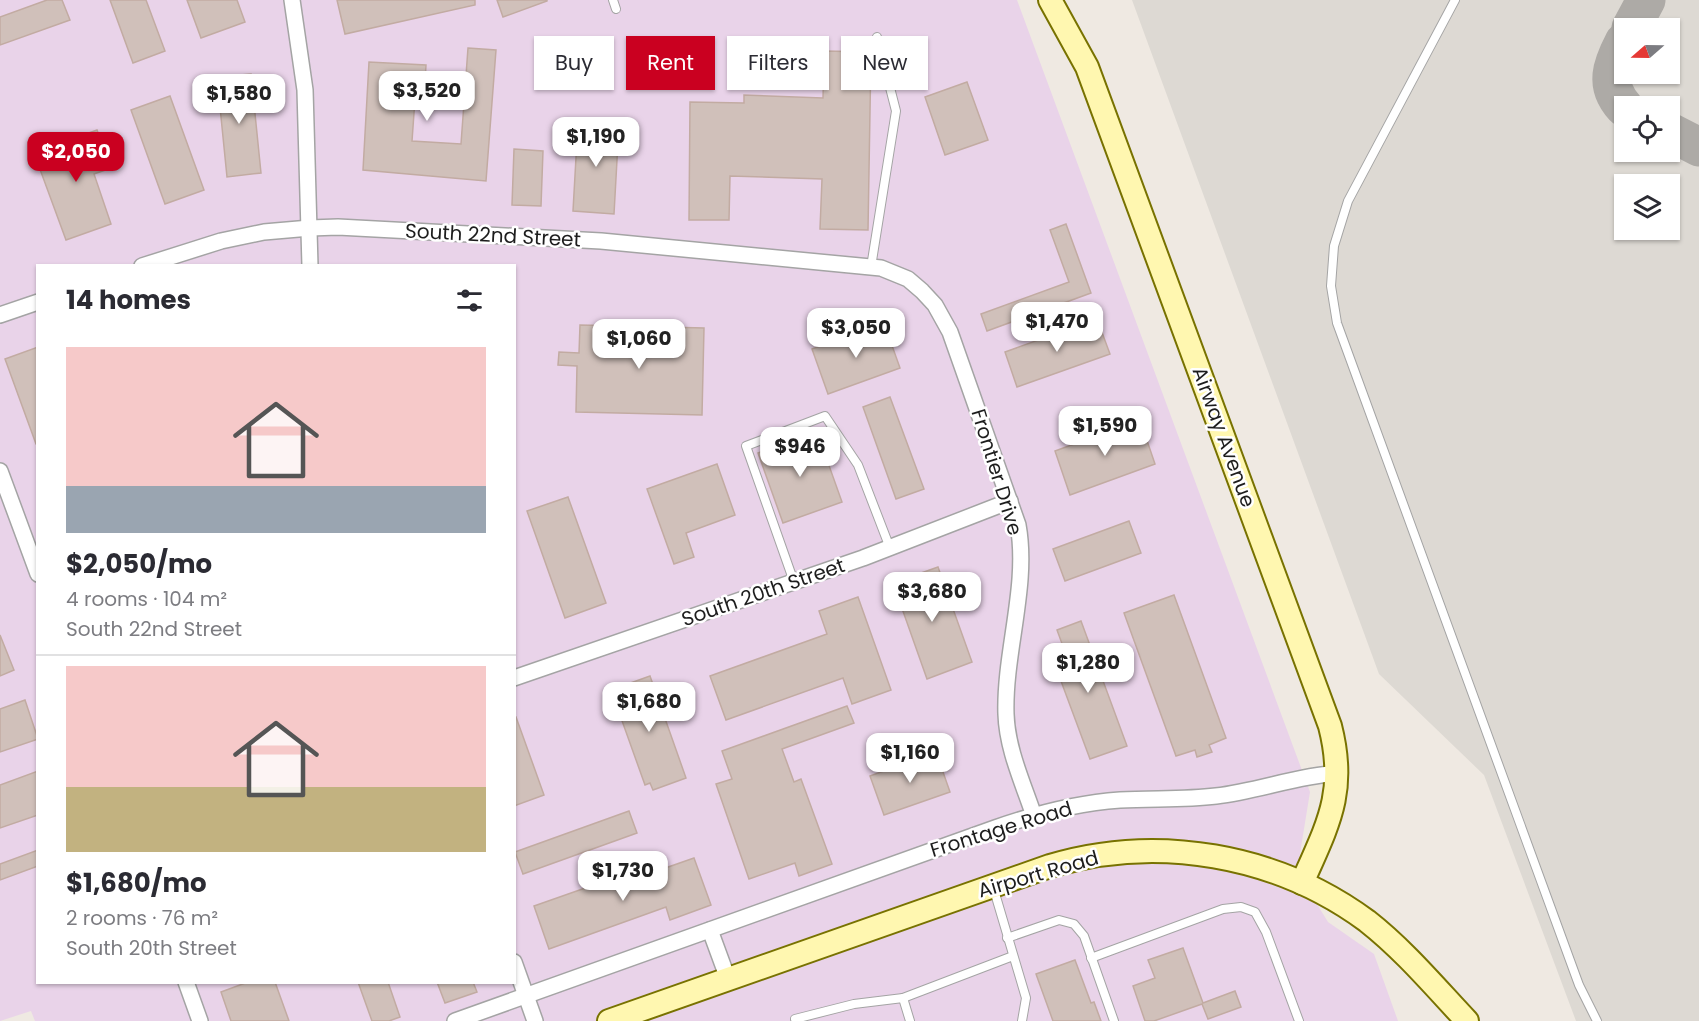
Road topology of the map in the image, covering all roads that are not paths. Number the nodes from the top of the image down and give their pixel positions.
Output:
1 (292, 0) edge
2 (613, 0) edge
3 (1455, 0) edge
4 (1052, 1) edge
5 (616, 9) dead end
6 (891, 90) edge
7 (310, 228) junction
8 (148, 264) edge
9 (310, 264) edge
10 (847, 264) joint
11 (871, 267) junction
12 (36, 303) edge
13 (0, 315) edge
14 (0, 471) edge
15 (1010, 501) junction
16 (890, 548) junction
17 (36, 569) edge
18 (794, 582) junction
19 (516, 677) edge
20 (1338, 773) junction
21 (1034, 816) junction
22 (1302, 883) junction
23 (992, 886) junction
24 (710, 930) junction
25 (1007, 939) junction
26 (1012, 957) junction
27 (1091, 958) junction
28 (516, 968) edge
29 (728, 979) junction
30 (187, 984) edge
31 (526, 996) junction
32 (903, 998) junction
33 (795, 1019) dead end
34 (200, 1021) edge
35 (455, 1021) edge
36 (535, 1021) edge
37 (609, 1021) edge
38 (910, 1021) edge
39 (1022, 1021) edge
40 (1114, 1021) edge
41 (1299, 1021) edge
42 (1467, 1021) edge
43 (1598, 1021) edge

1 - 7 street
2 - 5 lane
3 - 43 lane
4 - 20 main road, Airway Avenue
6 - 11 lane
7 - 8 street, South 22nd Street
7 - 9 street
7 - 10 street, South 22nd Street
10 - 11 street, Frontier Drive
11 - 15 street, Frontier Drive
12 - 13 street
14 - 17 street
15 - 16 street, South 20th Street
15 - 21 street, Frontier Drive
16 - 18 street, South 20th Street
16 - 18 lane
18 - 19 street, South 20th Street
20 - 21 street, Frontage Road
20 - 22 main road, Airway Avenue
21 - 24 street, Frontage Road
22 - 23 main road, Airport Road
22 - 42 main road, Airport Road
23 - 25 lane
23 - 29 main road, Airport Road
24 - 29 street
24 - 31 street, Frontage Road
25 - 26 lane
25 - 27 lane
26 - 32 lane
26 - 39 lane
27 - 40 lane
27 - 41 lane
28 - 31 street
29 - 37 main road, Airport Road
30 - 34 street
31 - 35 street, Frontage Road
31 - 36 street
32 - 33 lane
32 - 38 lane

